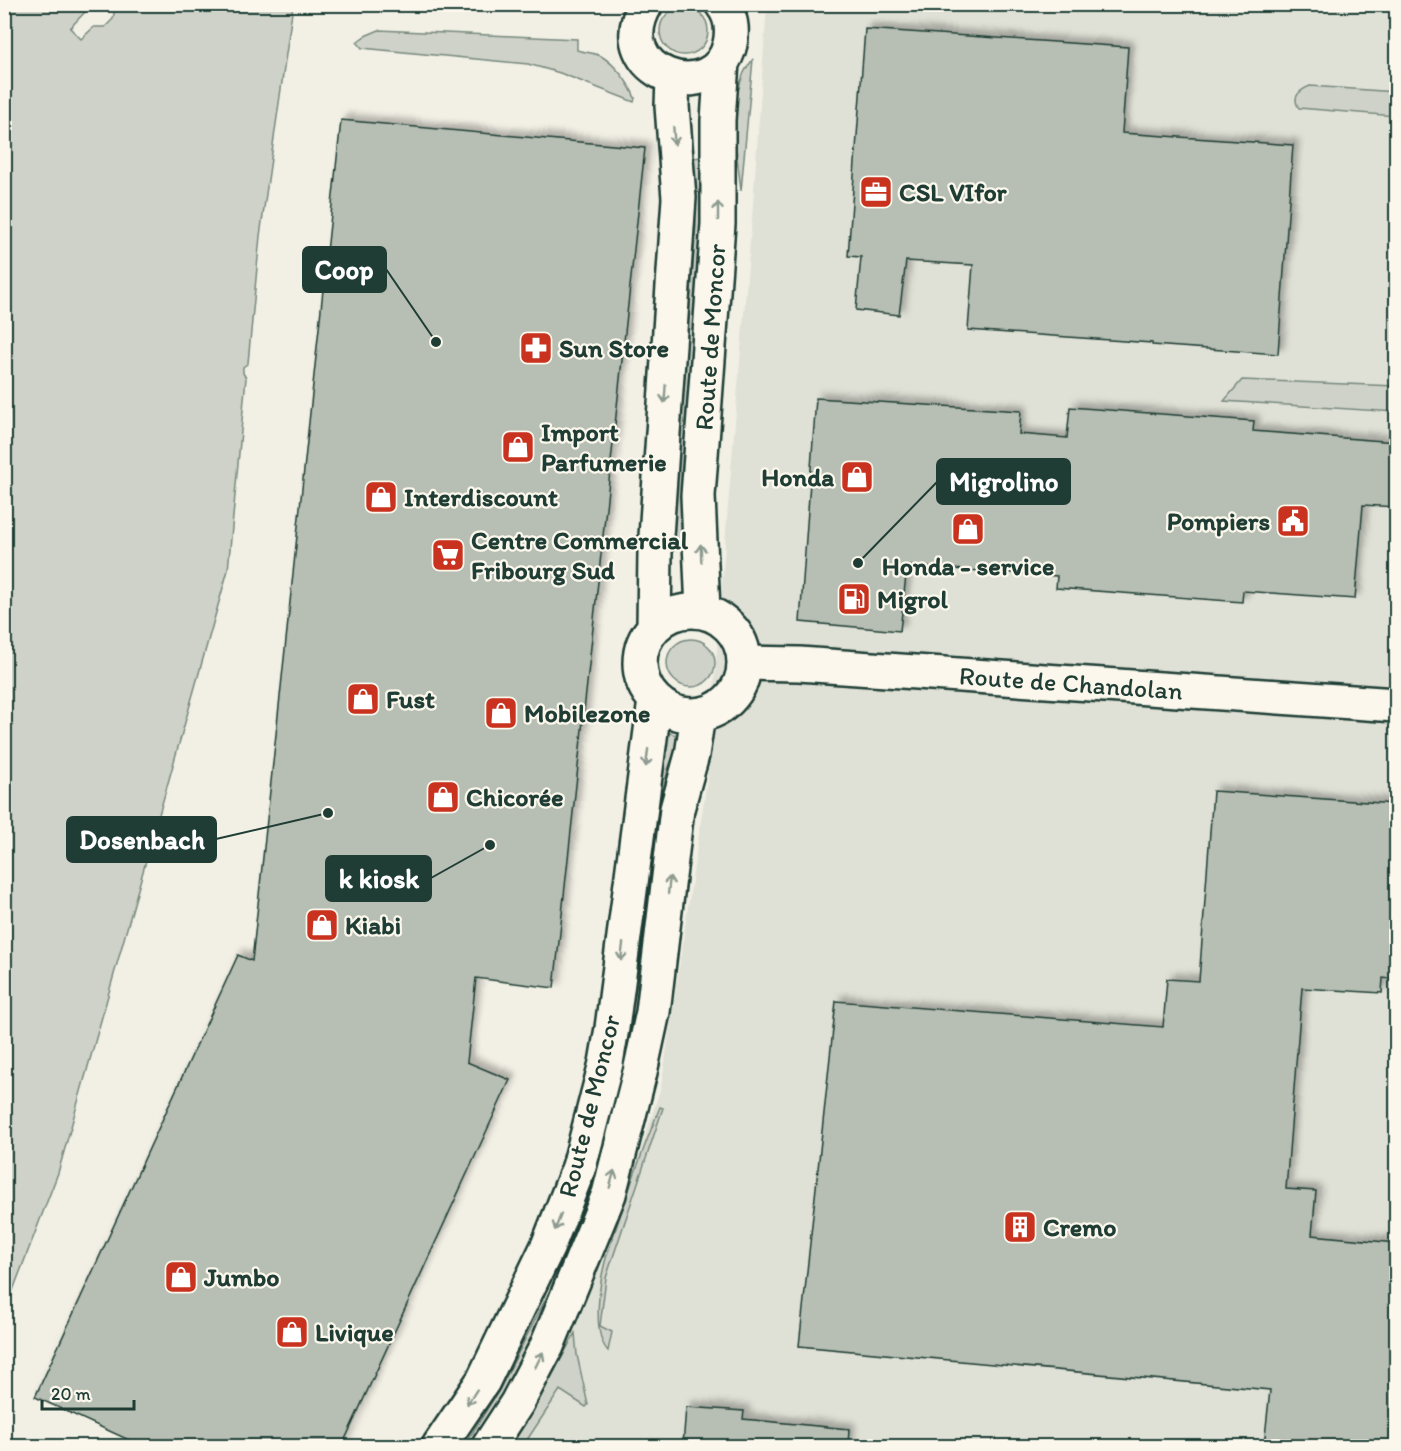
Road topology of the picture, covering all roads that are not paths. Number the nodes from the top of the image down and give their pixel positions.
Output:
1 (646, 4) edge
2 (725, 6) edge
3 (722, 62) junction
4 (673, 78) junction
5 (703, 611) junction
6 (654, 626) junction
7 (744, 663) junction
8 (655, 700) junction
9 (1396, 705) edge
10 (698, 715) junction
11 (439, 1446) edge
12 (489, 1446) edge

1 - 4 main road
2 - 3 main road, Route de Moncor
3 - 4 main road
5 -> 3 main road, Route de Moncor
4 -> 6 main road, Route de Moncor
5 - 6 main road
5 - 7 main road
6 - 8 main road
7 - 9 main road, Route de Chandolan
7 - 10 main road
8 - 10 main road
8 -> 11 main road, Route de Moncor
12 -> 10 main road, Route de Moncor

